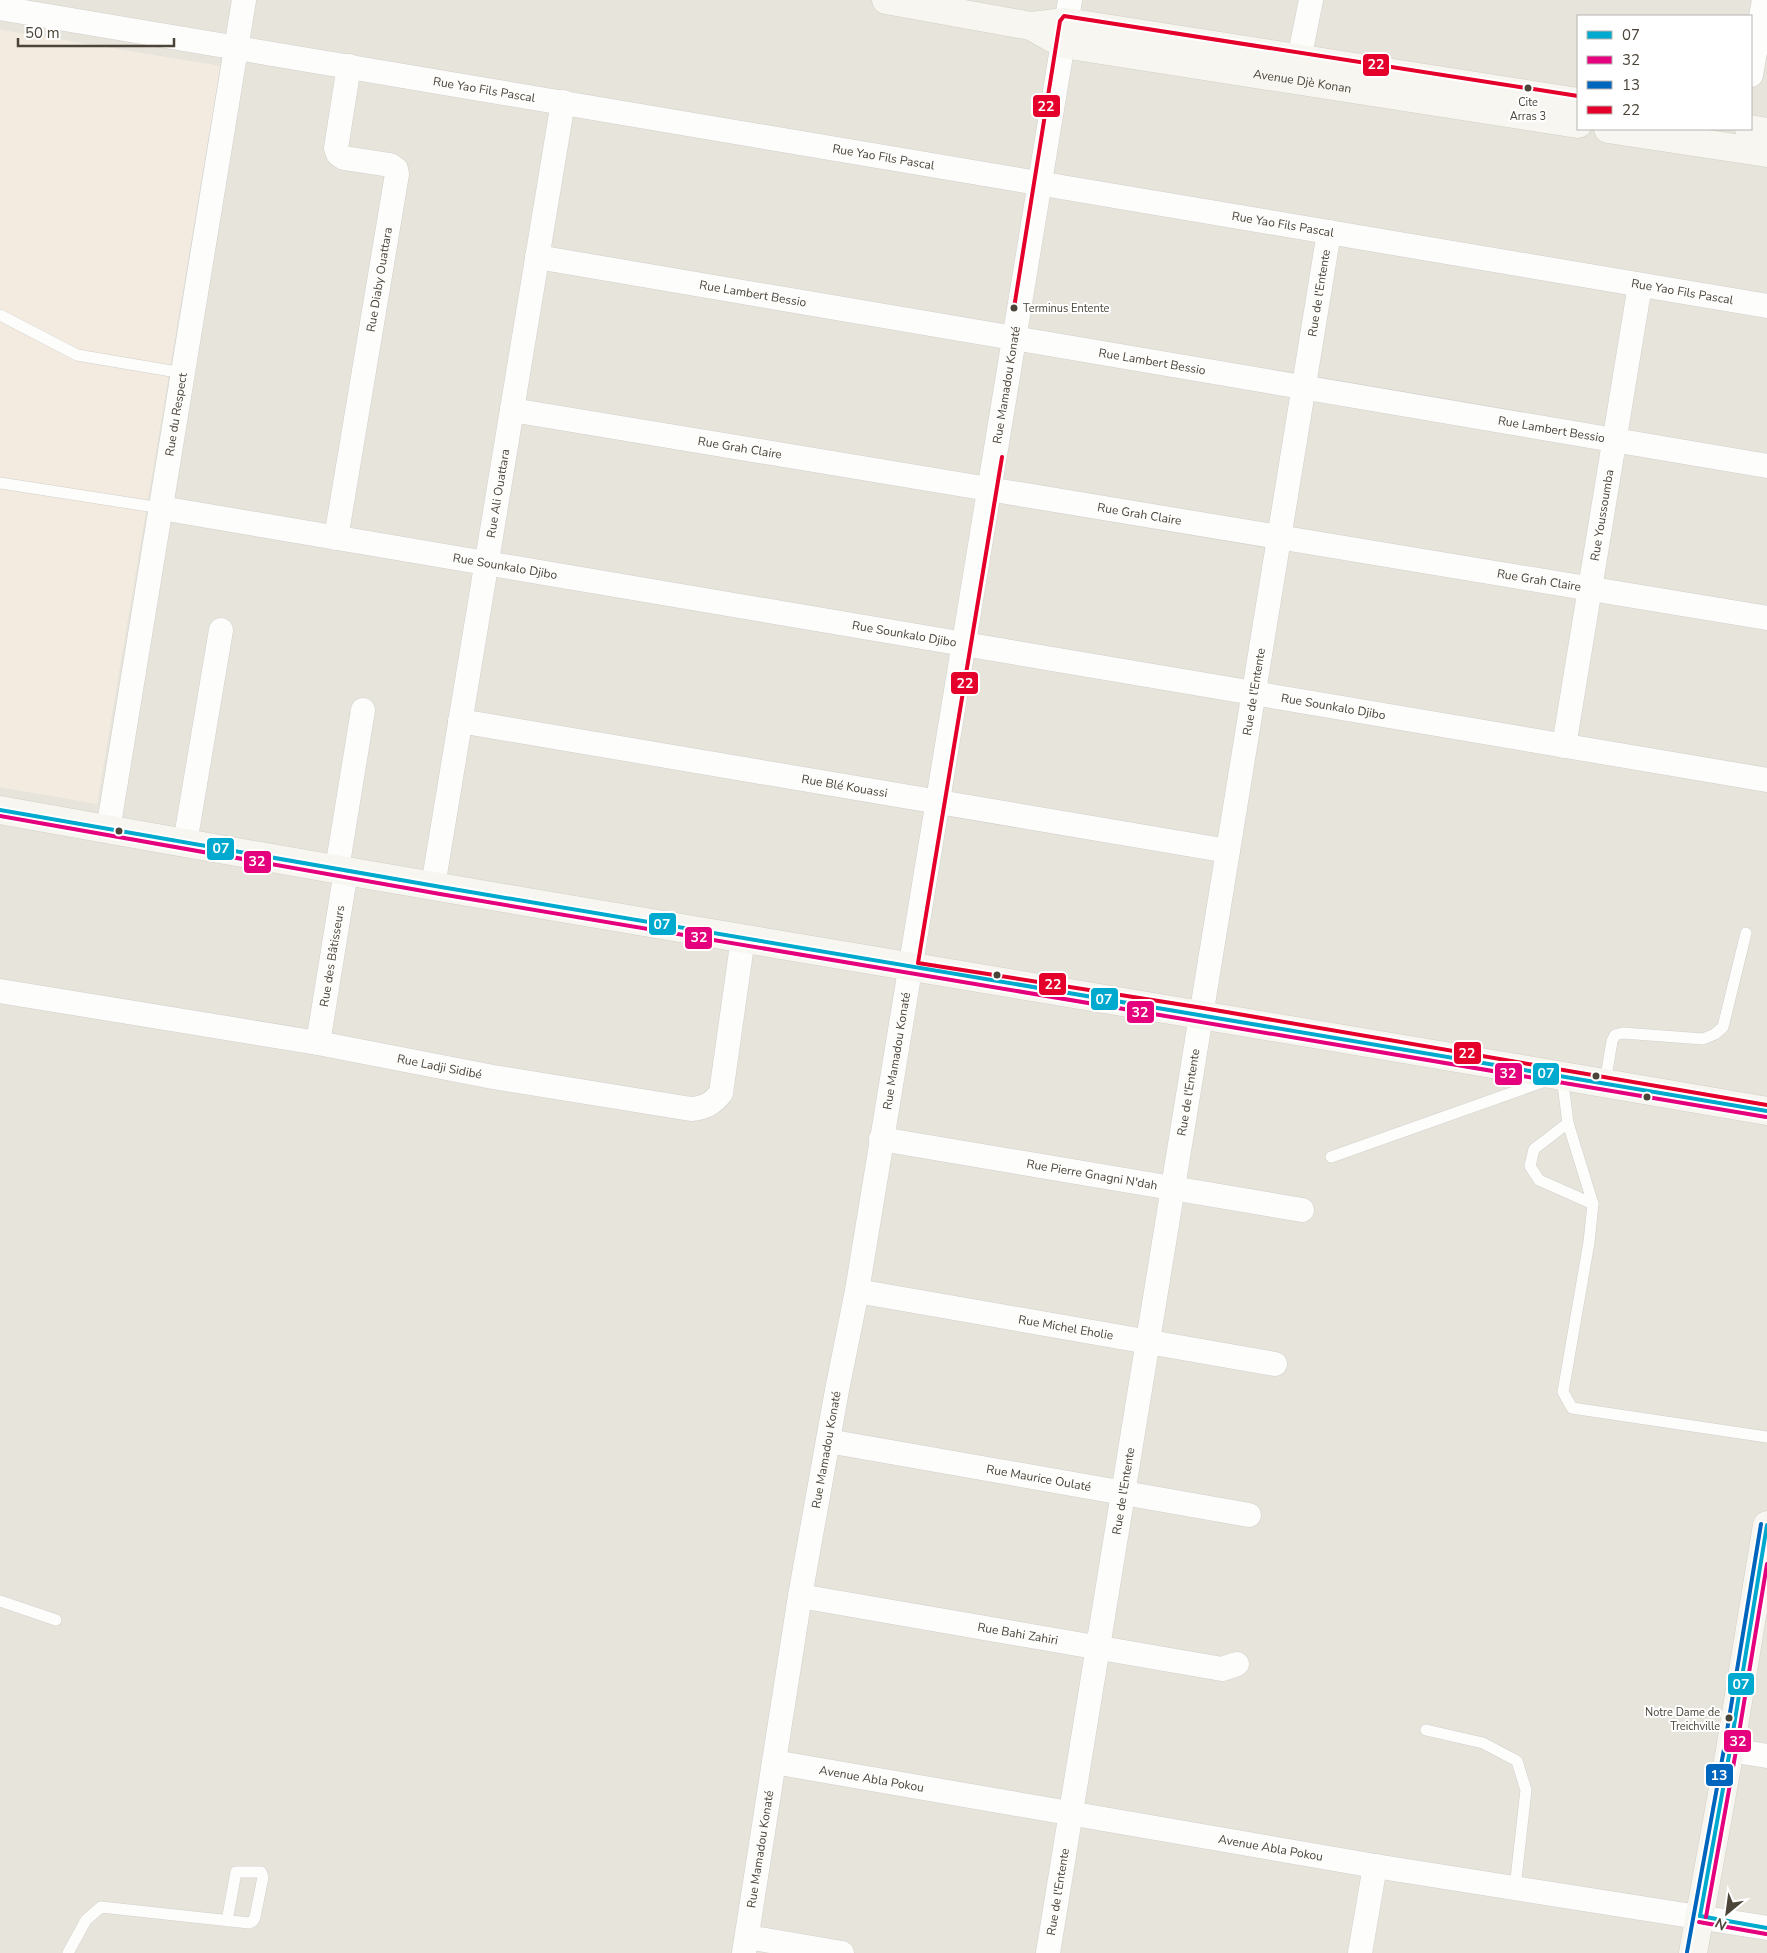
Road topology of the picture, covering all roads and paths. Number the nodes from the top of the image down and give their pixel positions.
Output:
1 (244, 0) edge
2 (886, 0) edge
3 (1310, 0) edge
4 (1764, 0) edge
5 (0, 8) edge
6 (1066, 22) edge
7 (237, 47) junction
8 (1299, 59) junction
9 (349, 66) junction
10 (1752, 69) edge
11 (562, 102) junction
12 (1577, 102) edge
13 (1577, 124) edge
14 (1615, 130) edge
15 (1752, 130) edge
16 (1767, 132) edge
17 (1767, 153) edge
18 (1041, 183) junction
19 (1329, 232) junction
20 (537, 257) junction
21 (1640, 284) junction
22 (1767, 306) edge
23 (0, 316) edge
24 (1015, 338) junction
25 (183, 373) junction
26 (1304, 387) junction
27 (512, 410) junction
28 (1614, 440) junction
29 (1767, 466) edge
30 (0, 483) edge
31 (990, 489) junction
32 (161, 508) junction
33 (1279, 537) junction
34 (336, 538) junction
35 (486, 563) junction
36 (1590, 589) junction
37 (1767, 618) edge
38 (221, 630) dead end
39 (965, 644) junction
40 (1254, 693) junction
41 (363, 710) dead end
42 (460, 721) junction
43 (1564, 746) junction
44 (1767, 780) edge
45 (939, 802) junction
46 (0, 810) edge
47 (108, 830) junction
48 (185, 843) junction
49 (1228, 851) junction
50 (341, 870) junction
51 (433, 886) junction
52 (1746, 932) dead end
53 (743, 938) junction
54 (911, 968) junction
55 (0, 992) edge
56 (1202, 1014) junction
57 (318, 1043) junction
58 (1562, 1075) junction
59 (1605, 1083) junction
60 (1767, 1110) edge
61 (1568, 1122) junction
62 (881, 1139) junction
63 (1331, 1157) dead end
64 (1173, 1188) junction
65 (1593, 1204) junction
66 (1302, 1210) dead end
67 (857, 1291) junction
68 (1148, 1342) junction
69 (1275, 1364) dead end
70 (1767, 1437) edge
71 (828, 1441) junction
72 (1123, 1494) junction
73 (1249, 1515) dead end
74 (1767, 1524) edge
75 (800, 1596) junction
76 (1761, 1598) edge
77 (0, 1601) edge
78 (56, 1620) dead end
79 (1098, 1648) junction
80 (1237, 1664) dead end
81 (1426, 1730) dead end
82 (1730, 1750) junction
83 (1767, 1756) edge
84 (774, 1762) junction
85 (1071, 1814) junction
86 (1375, 1866) junction
87 (1515, 1888) junction
88 (1700, 1916) junction
89 (227, 1921) junction
90 (1767, 1928) edge
91 (746, 1945) edge
92 (68, 1953) edge
93 (842, 1953) edge
94 (1048, 1953) edge
95 (1360, 1953) edge
96 (1693, 1953) edge

1 - 7 street, Rue du Respect
2 - 6 street, Avenue Djè Konan
3 - 8 street
4 - 10 street
5 - 7 street, Rue Yao Fils Pascal
6 - 8 street, Avenue Djè Konan
6 - 13 street, Avenue Djè Konan
6 - 18 street, Rue Mamadou Konaté
7 - 9 street, Rue Yao Fils Pascal
7 - 25 street, Rue du Respect
8 - 12 street, Avenue Djè Konan
9 - 11 street, Rue Yao Fils Pascal
9 - 34 street, Rue Diaby Ouattara
11 - 18 street, Rue Yao Fils Pascal
11 - 20 street, Rue Ali Ouattara
14 - 17 street
15 - 16 street
18 - 19 street, Rue Yao Fils Pascal
18 - 24 street, Rue Mamadou Konaté
19 - 21 street, Rue Yao Fils Pascal
19 - 26 street, Rue de l'Entente
20 - 24 street, Rue Lambert Bessio
20 - 27 street, Rue Ali Ouattara
21 - 22 street, Rue Yao Fils Pascal
21 - 28 street, Rue Youssoumba
23 - 25 lane
24 - 26 street, Rue Lambert Bessio
24 - 31 street, Rue Mamadou Konaté
25 - 32 street, Rue du Respect
26 - 28 street, Rue Lambert Bessio
26 - 33 street, Rue de l'Entente
27 - 31 street, Rue Grah Claire
27 - 35 street, Rue Ali Ouattara
28 - 29 street, Rue Lambert Bessio
28 - 36 street, Rue Youssoumba
30 - 32 lane
31 - 33 street, Rue Grah Claire
31 - 39 street, Rue Mamadou Konaté
32 - 34 street, Rue Sounkalo Djibo
32 - 47 street, Rue du Respect
33 - 36 street, Rue Grah Claire
33 - 40 street, Rue de l'Entente
34 - 35 street, Rue Sounkalo Djibo
35 - 39 street, Rue Sounkalo Djibo
35 - 42 street, Rue Ali Ouattara
36 - 37 street, Rue Grah Claire
36 - 43 street, Rue Youssoumba
38 - 48 street
39 - 40 street, Rue Sounkalo Djibo
39 - 45 street, Rue Mamadou Konaté
40 - 43 street, Rue Sounkalo Djibo
40 - 49 street, Rue de l'Entente
41 - 50 street, Rue des Bâtisseurs
42 - 45 street, Rue Blé Kouassi
42 - 51 street, Rue Ali Ouattara
43 - 44 street, Rue Sounkalo Djibo
45 - 49 street, Rue Blé Kouassi
45 - 54 street, Rue Mamadou Konaté
46 - 47 street
47 - 48 street
48 - 50 street
49 - 56 street, Rue de l'Entente
50 - 51 street
50 - 57 street, Rue des Bâtisseurs
51 - 53 street
52 - 59 lane
53 - 54 street
53 - 57 street, Rue Ladji Sidibé
54 - 56 street
54 - 62 street, Rue Mamadou Konaté
55 - 57 street, Rue Ladji Sidibé
56 - 58 street
56 - 64 street, Rue de l'Entente
58 - 59 street
58 - 61 lane
58 - 63 lane
59 - 60 street
61 - 65 lane
61 - 65 lane
62 - 64 street, Rue Pierre Gnagni N'dah
62 - 67 street, Rue Mamadou Konaté
64 - 66 street, Rue Pierre Gnagni N'dah
64 - 68 street, Rue de l'Entente
65 - 70 lane
67 - 68 street, Rue Michel Eholie
67 - 71 street, Rue Mamadou Konaté
68 - 69 street, Rue Michel Eholie
68 - 72 street, Rue de l'Entente
71 - 72 street, Rue Maurice Oulaté
71 - 75 street, Rue Mamadou Konaté
72 - 73 street, Rue Maurice Oulaté
72 - 79 street, Rue de l'Entente
74 - 76 street
75 - 79 street, Rue Bahi Zahiri
75 - 84 street, Rue Mamadou Konaté
76 - 82 street
77 - 78 lane
79 - 80 street, Rue Bahi Zahiri
79 - 85 street, Rue de l'Entente
81 - 87 lane
82 - 83 street
82 - 88 street
84 - 85 street, Avenue Abla Pokou
84 - 91 street, Rue Mamadou Konaté
85 - 86 street, Avenue Abla Pokou
85 - 94 street, Rue de l'Entente
86 - 87 street, Avenue Abla Pokou
86 - 95 street
87 - 88 street, Avenue Abla Pokou
88 - 90 street, Avenue Abla Pokou
88 - 96 street
89 - 89 lane
89 - 92 lane
91 - 93 street

